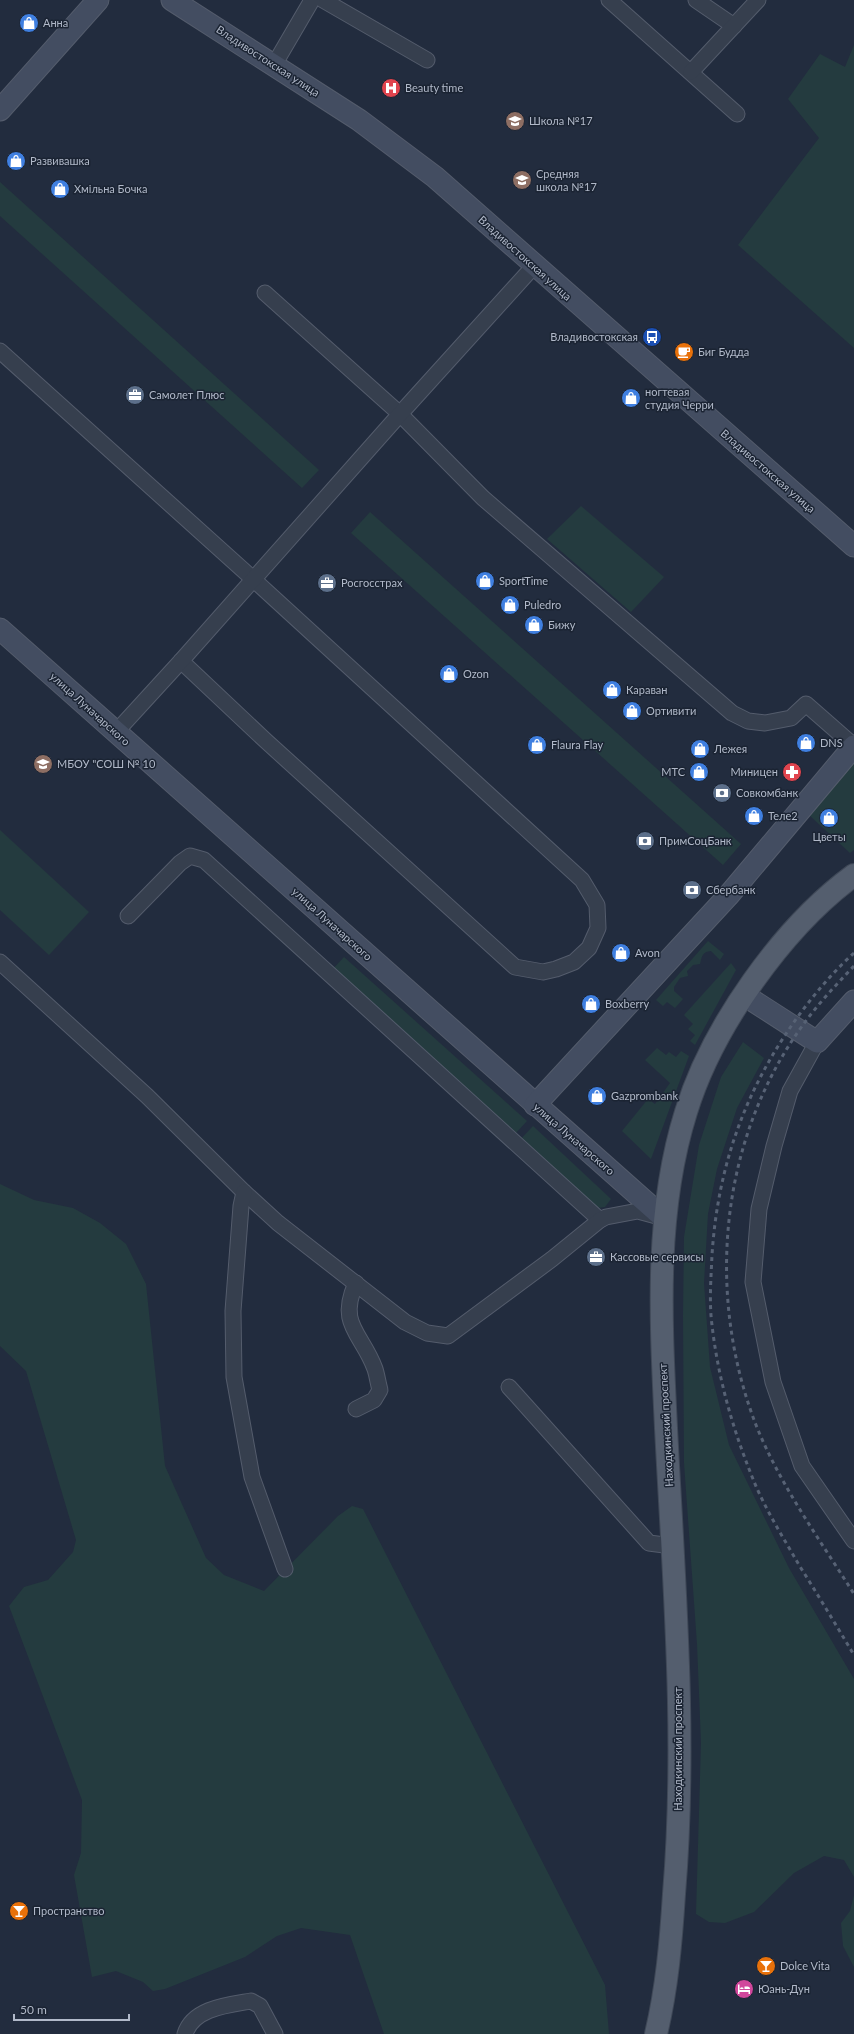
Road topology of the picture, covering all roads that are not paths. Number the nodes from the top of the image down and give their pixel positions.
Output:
1 (98, 0) edge
2 (172, 0) edge
3 (312, 0) edge
4 (324, 0) edge
5 (609, 0) edge
6 (696, 0) edge
7 (758, 0) edge
8 (734, 26) junction
9 (427, 60) dead end
10 (274, 65) junction
11 (691, 72) junction
12 (0, 110) edge
13 (737, 114) dead end
14 (534, 266) junction
15 (265, 293) dead end
16 (0, 351) edge
17 (400, 414) junction
18 (854, 546) edge
19 (253, 579) junction
20 (0, 629) edge
21 (181, 661) junction
22 (116, 732) junction
23 (854, 746) edge
24 (854, 875) edge
25 (128, 916) dead end
26 (0, 962) edge
27 (744, 995) junction
28 (854, 1001) edge
29 (817, 1042) junction
30 (536, 1105) junction
31 (244, 1192) junction
32 (665, 1218) junction
33 (600, 1220) junction
34 (356, 1283) junction
35 (509, 1387) dead end
36 (356, 1410) dead end
37 (854, 1541) edge
38 (672, 1546) junction
39 (285, 1569) dead end
40 (185, 2034) edge
41 (275, 2034) edge
42 (656, 2034) edge

1 - 12 main road
2 - 10 main road, Владивостокская улица
3 - 10 street
4 - 9 street
5 - 11 street
6 - 8 street
7 - 8 street
8 - 11 street
10 - 14 main road, Владивостокская улица
11 - 13 street
14 - 17 street
14 - 18 main road, Владивостокская улица
15 - 17 street
16 - 19 street
17 - 19 street
17 - 23 street
19 - 21 street
19 - 21 street
20 - 22 main road, улица Луначарского
21 - 22 street
22 - 30 main road, улица Луначарского
23 - 30 main road
24 - 27 main road, Находкинский проспект
25 - 33 street
26 - 31 street
27 - 29 main road
27 - 32 main road, Находкинский проспект
28 - 29 main road
29 - 37 street
30 - 32 main road, улица Луначарского
31 - 34 street
31 - 39 street
32 - 33 street
32 - 38 main road, Находкинский проспект
33 - 34 street
34 - 36 street
35 - 38 street
38 - 42 main road, Находкинский проспект
40 - 41 street

